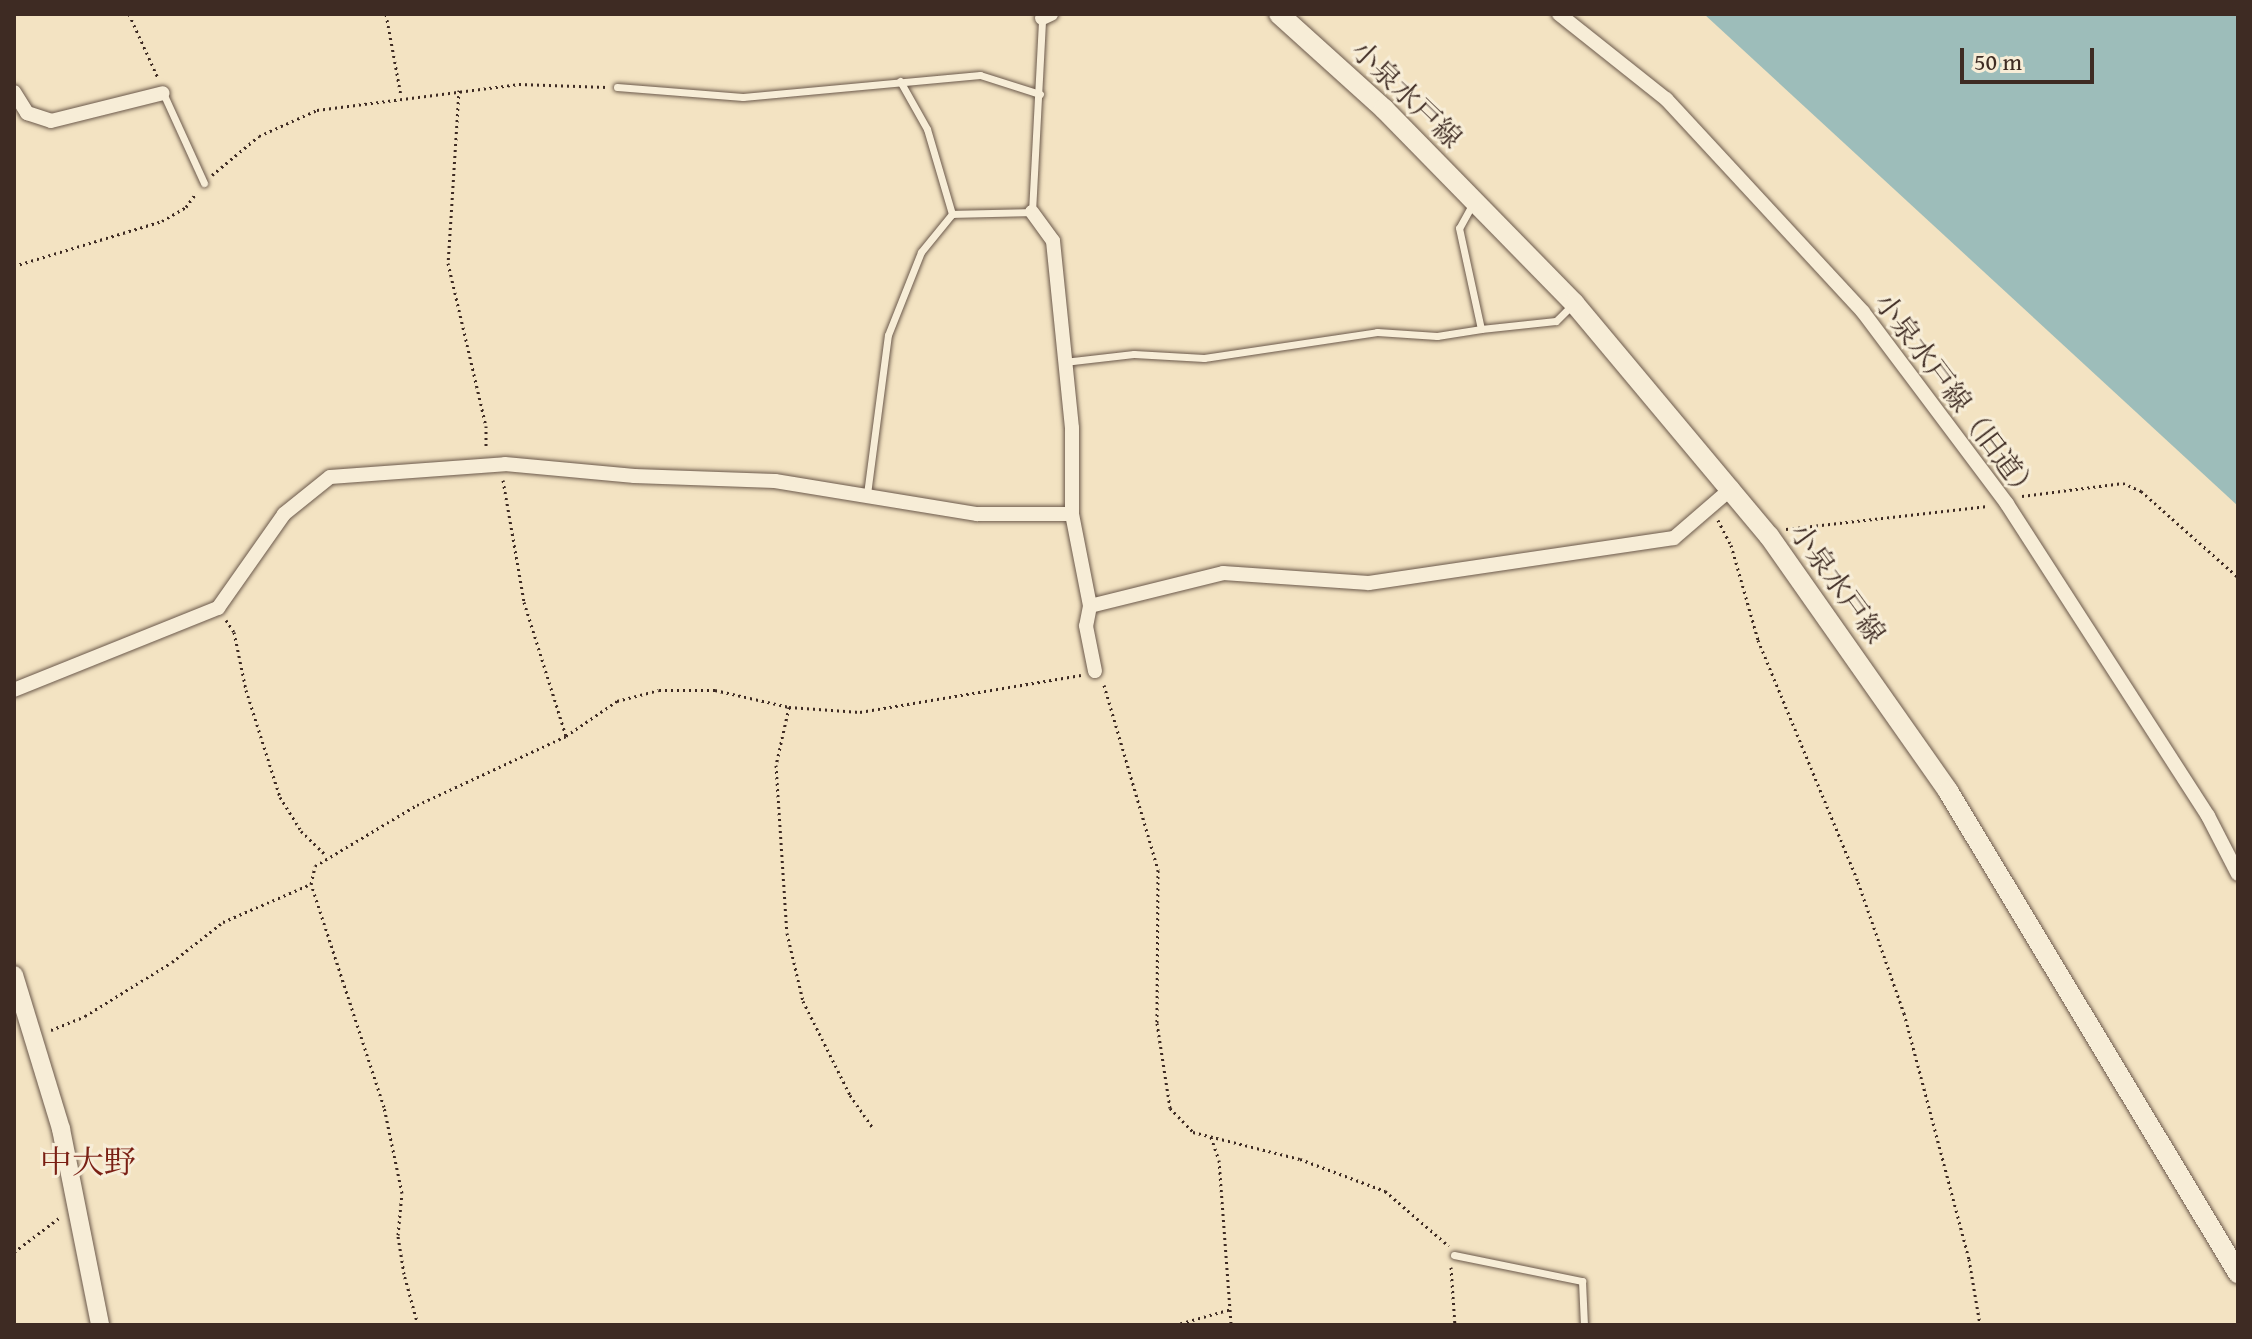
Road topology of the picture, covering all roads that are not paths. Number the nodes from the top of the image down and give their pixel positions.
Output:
1 (1279, 14) edge
2 (1559, 14) edge
3 (1047, 16) edge
4 (900, 81) junction
5 (617, 87) road end
6 (14, 92) edge
7 (163, 93) joint
8 (1040, 94) junction
9 (204, 183) road end
10 (1475, 200) junction
11 (1032, 212) junction
12 (952, 214) junction
13 (1574, 303) junction
14 (1481, 329) junction
15 (1064, 362) junction
16 (1732, 488) junction
17 (867, 494) junction
18 (1072, 514) junction
19 (1090, 606) junction
20 (1095, 671) road end
21 (14, 690) edge
22 (2238, 874) edge
23 (14, 975) edge
24 (1454, 1255) road end
25 (2238, 1273) edge
26 (100, 1325) edge
27 (1584, 1325) edge

1 - 10 main road, 小泉水戸線
2 - 22 street, 小泉水戸線（旧道）
3 - 8 lane
4 - 5 lane
4 - 8 lane
4 - 12 lane
6 - 7 street
7 - 9 lane
8 - 11 lane
10 - 13 main road, 小泉水戸線
10 - 14 lane
11 - 12 lane
11 - 15 street
12 - 17 lane
13 - 14 lane
13 - 16 main road, 小泉水戸線
14 - 15 lane
15 - 18 street
16 - 19 street
16 - 25 main road, 小泉水戸線
17 - 18 street
17 - 21 street
18 - 19 street
19 - 20 street
23 - 26 street
24 - 27 lane

